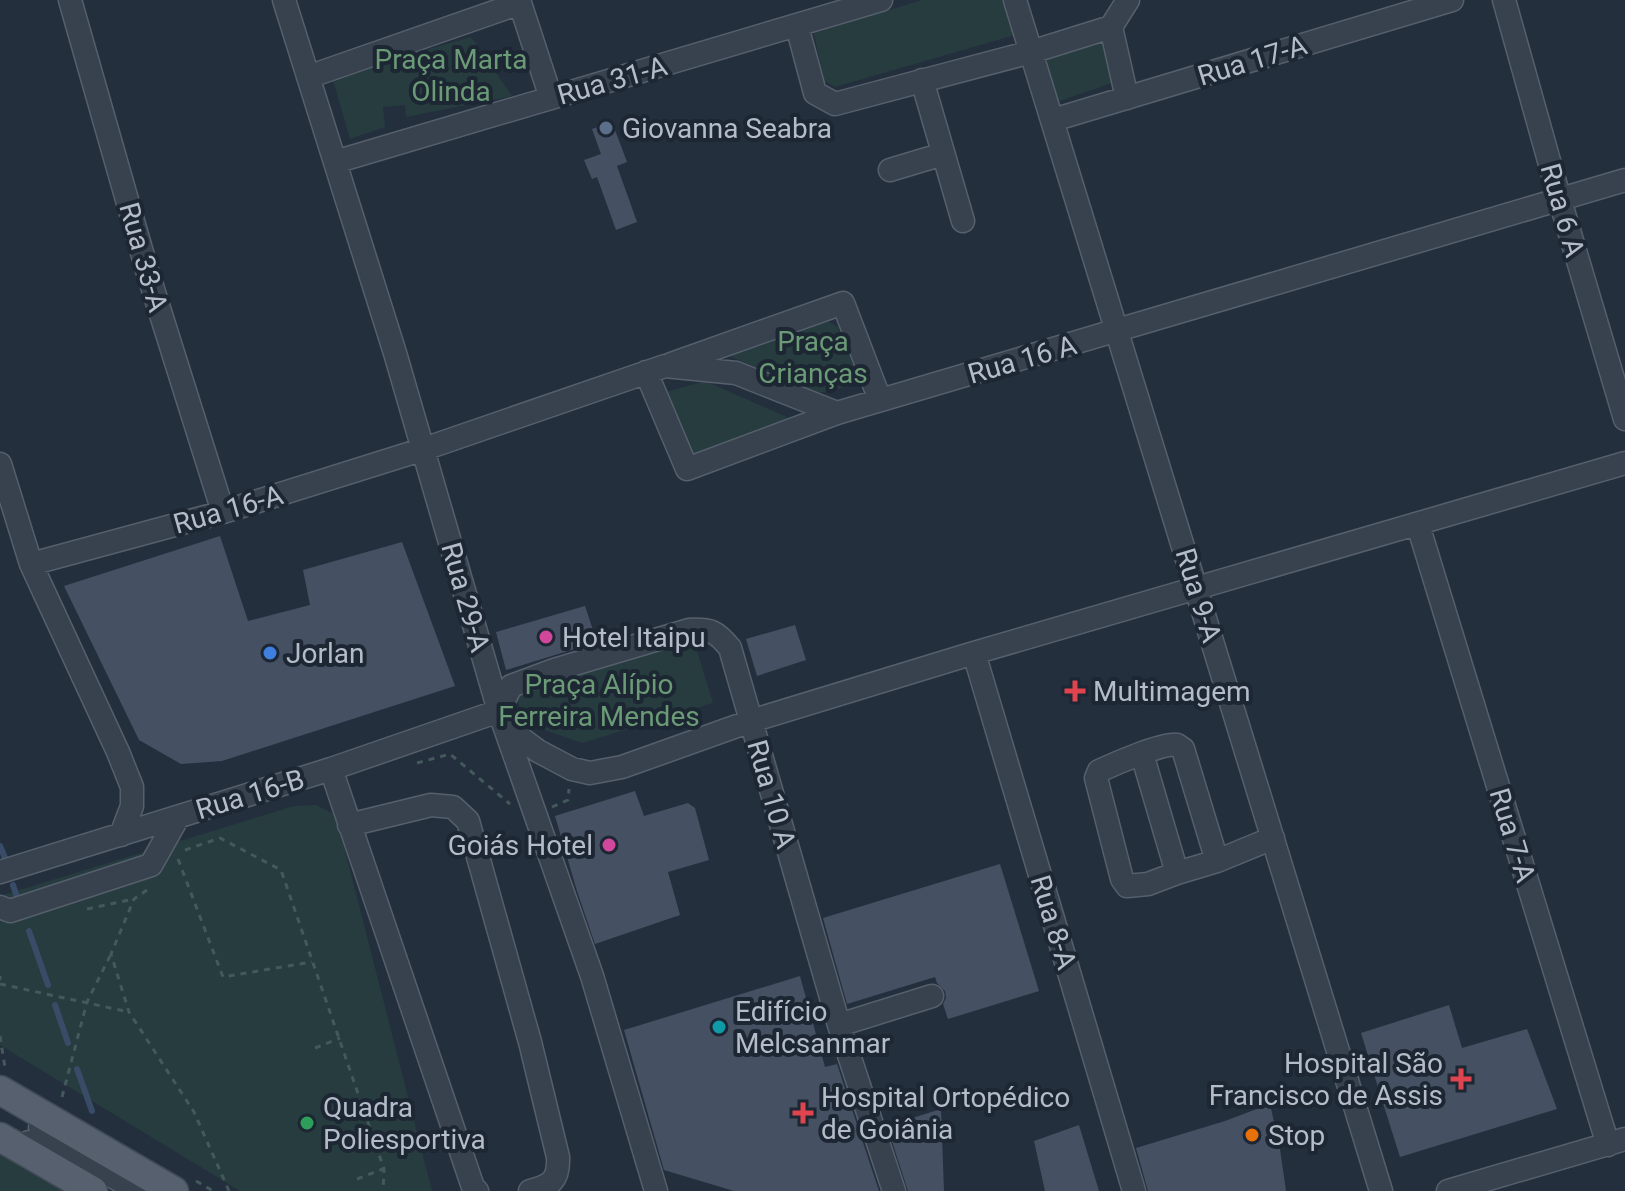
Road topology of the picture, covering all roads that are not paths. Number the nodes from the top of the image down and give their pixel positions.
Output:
1 (70, 0) edge
2 (284, 0) edge
3 (881, 0) edge
4 (1015, 0) edge
5 (1128, 0) edge
6 (1452, 0) edge
7 (1504, 0) edge
8 (797, 26) junction
9 (1111, 27) junction
10 (1031, 52) junction
11 (308, 77) junction
12 (922, 80) junction
13 (551, 98) junction
14 (1127, 98) junction
15 (1053, 120) junction
16 (943, 154) junction
17 (335, 162) junction
18 (890, 170) dead end
19 (1625, 180) edge
20 (1560, 200) junction
21 (963, 221) dead end
22 (1118, 331) junction
23 (655, 369) junction
24 (880, 400) junction
25 (837, 413) junction
26 (1625, 419) edge
27 (424, 449) junction
28 (1625, 463) edge
29 (0, 464) edge
30 (223, 512) junction
31 (1418, 525) junction
32 (31, 564) junction
33 (1197, 589) junction
34 (974, 653) junction
35 (499, 711) junction
36 (751, 721) junction
37 (1142, 754) junction
38 (331, 769) junction
39 (178, 817) junction
40 (349, 825) junction
41 (121, 835) junction
42 (1275, 846) junction
43 (1222, 859) junction
44 (0, 872) edge
45 (1177, 873) junction
46 (0, 907) edge
47 (932, 996) dead end
48 (839, 1025) junction
49 (3, 1079) edge
50 (0, 1104) edge
51 (0, 1125) edge
52 (0, 1137) edge
53 (1616, 1142) edge
54 (92, 1177) edge
55 (138, 1191) edge
56 (174, 1191) edge
57 (477, 1191) edge
58 (530, 1191) edge
59 (656, 1191) edge
60 (894, 1191) edge
61 (1134, 1191) edge
62 (1381, 1191) edge
63 (1448, 1191) edge

1 - 30 street, Rua 33-A
2 - 11 street, Rua 29-A
3 - 8 street, Rua 31-A
4 - 10 street, Rua 9-A
5 - 9 street
6 - 14 street, Rua 17-A
7 - 20 street, Rua 6 A
8 - 12 street
8 - 13 street, Rua 31-A
9 - 10 street
9 - 14 street
10 - 12 street
10 - 15 street, Rua 9-A
11 - 13 street
11 - 17 street, Rua 29-A
12 - 16 street
13 - 17 street, Rua 31-A
14 - 15 street, Rua 17-A
15 - 22 street, Rua 9-A
16 - 18 street
16 - 21 street
17 - 27 street, Rua 29-A
19 - 20 street, Rua 16 A
20 - 22 street, Rua 16 A
20 - 26 street, Rua 6 A
22 - 24 street, Rua 16 A
22 - 33 street, Rua 9-A
23 - 24 street
23 - 25 street
23 - 25 street, Rua 16 A
23 - 27 street
24 - 25 street, Rua 16 A
27 - 30 street, Rua 16-A
27 - 35 street, Rua 29-A
28 - 31 street
29 - 32 street
30 - 32 street, Rua 16-A
31 - 33 street
31 - 53 street, Rua 7-A
32 - 41 street
33 - 34 street
33 - 42 street, Rua 9-A
34 - 36 street
34 - 61 street, Rua 8-A
35 - 36 street
35 - 36 street, Rua 10 A
35 - 38 street, Rua 16-B
35 - 59 street, Rua 29-A
36 - 48 street, Rua 10 A
37 - 43 street
37 - 45 street
37 - 45 street
38 - 39 street, Rua 16-B
38 - 40 street
39 - 41 street, Rua 16-B
39 - 46 street
40 - 57 street
40 - 58 street
41 - 44 street, Rua 16-B
42 - 43 street
42 - 62 street, Rua 9-A
43 - 45 street
47 - 48 street
48 - 60 street, Rua 10 A
49 - 56 main road
50 - 54 street
51 - 54 street
52 - 54 main road
53 - 63 street
54 - 55 street

